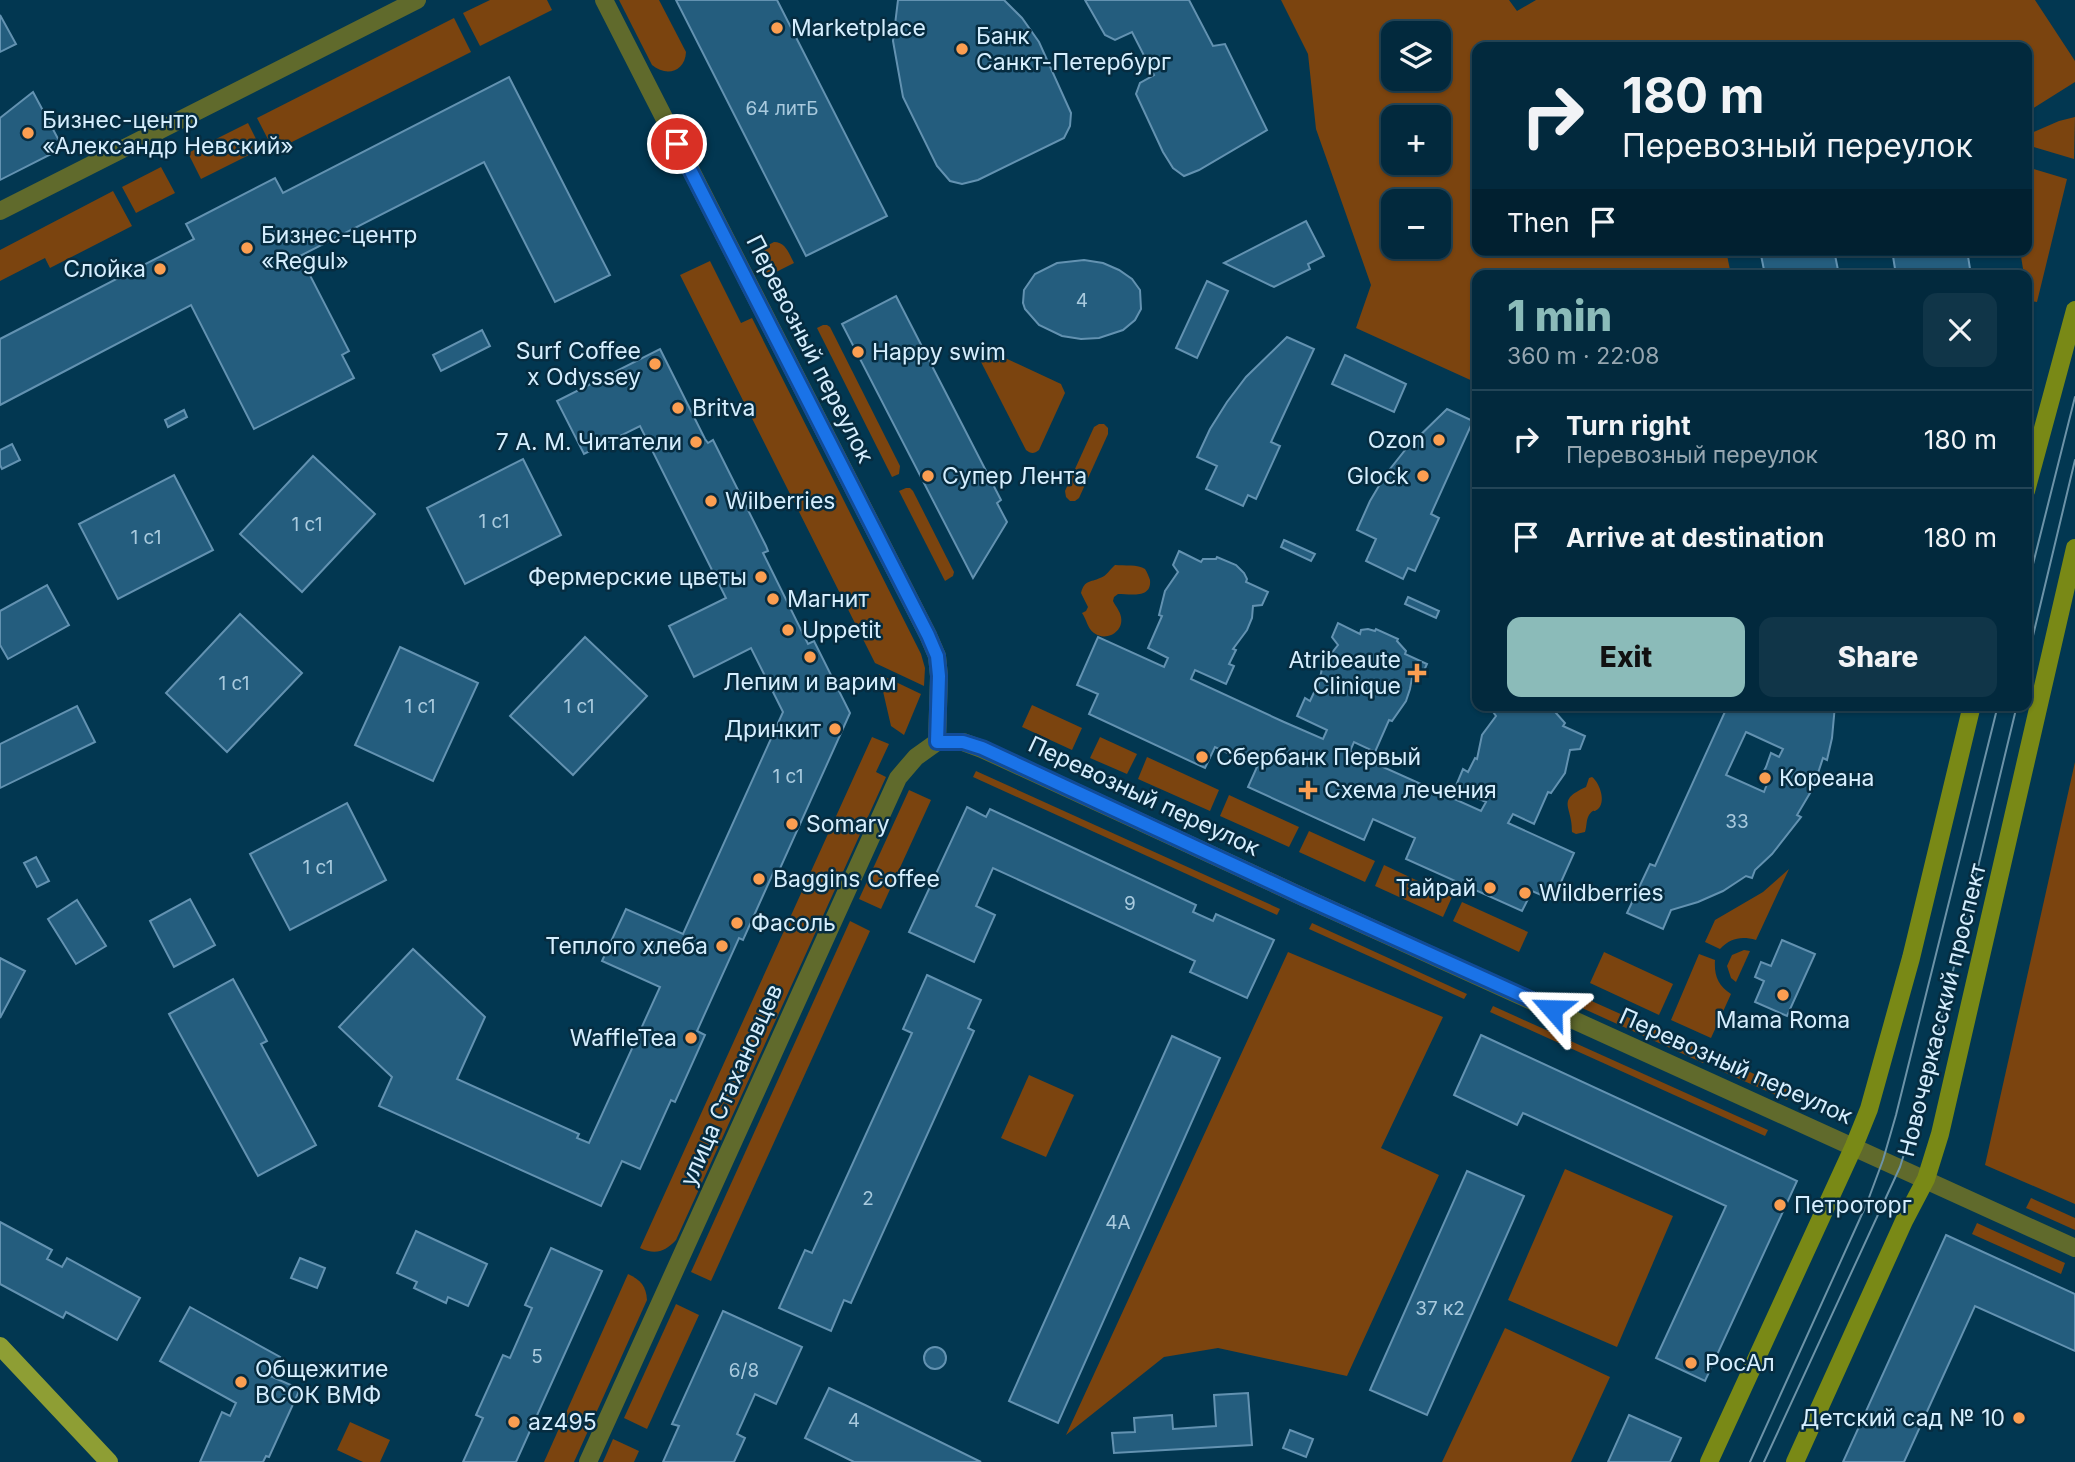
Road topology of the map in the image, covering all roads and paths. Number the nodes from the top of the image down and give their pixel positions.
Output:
1 (417, 0) edge
2 (604, 0) edge
3 (0, 211) edge
4 (2075, 310) edge
5 (2032, 469) edge
6 (2075, 548) edge
7 (1971, 711) edge
8 (937, 742) junction
9 (1854, 1146) junction
10 (1926, 1179) junction
11 (2075, 1248) edge
12 (0, 1346) edge
13 (109, 1462) edge
14 (588, 1462) edge
15 (1709, 1462) edge
16 (1795, 1462) edge

1 - 3 street
2 - 8 street, Перевозный переулок
4 - 5 main road
6 - 10 main road, Новочеркасский проспект
7 - 9 main road, Новочеркасский проспект
8 - 9 street, Перевозный переулок
8 - 14 street, улица Стахановцев
9 - 10 street, Перевозный переулок
9 - 15 main road, Новочеркасский проспект
10 - 11 street, Перевозный переулок
10 - 16 main road, Новочеркасский проспект
12 - 13 main road

